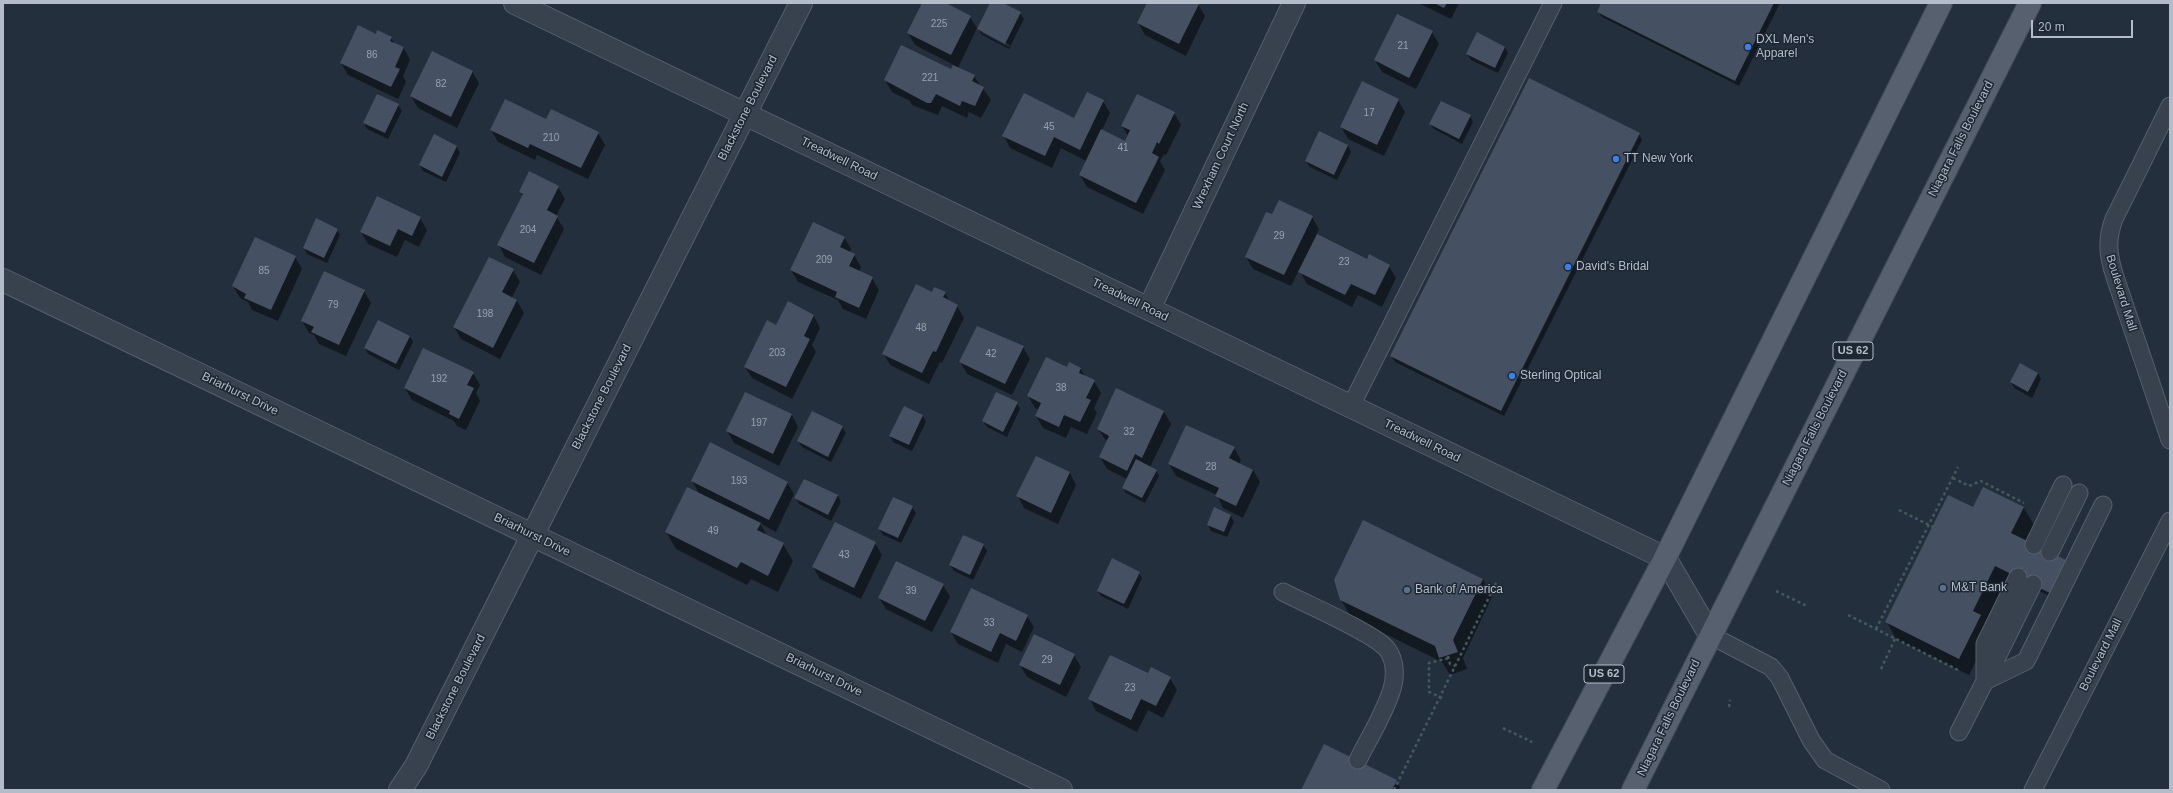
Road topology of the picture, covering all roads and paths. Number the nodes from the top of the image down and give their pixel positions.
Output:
1 (515, 3) edge
2 (801, 3) edge
3 (1294, 3) edge
4 (1553, 3) edge
5 (1941, 3) edge
6 (2030, 3) edge
7 (2170, 106) edge
8 (745, 114) junction
9 (3, 280) edge
10 (1149, 309) junction
11 (1351, 406) junction
12 (2170, 440) edge
13 (1958, 467) dead end
14 (1953, 478) junction
15 (2063, 485) dead end
16 (2079, 493) dead end
17 (2027, 504) dead end
18 (2103, 505) dead end
19 (1899, 510) dead end
20 (2170, 521) edge
21 (1929, 525) junction
22 (1933, 527) dead end
23 (532, 534) junction
24 (2034, 544) dead end
25 (2050, 552) dead end
26 (1665, 558) junction
27 (2018, 577) dead end
28 (1497, 581) dead end
29 (2033, 584) dead end
30 (1776, 591) dead end
31 (1283, 592) dead end
32 (1807, 606) dead end
33 (1848, 615) dead end
34 (1876, 629) junction
35 (1710, 635) junction
36 (1895, 639) junction
37 (1963, 664) dead end
38 (1455, 666) junction
39 (1881, 669) dead end
40 (1985, 681) junction
41 (1441, 697) junction
42 (1730, 700) dead end
43 (1729, 707) dead end
44 (1503, 728) dead end
45 (1958, 732) dead end
46 (1532, 742) dead end
47 (1358, 760) dead end
48 (400, 790) edge
49 (1061, 790) edge
50 (1394, 790) edge
51 (1543, 790) edge
52 (1633, 790) edge
53 (1881, 790) edge
54 (2033, 790) edge

1 - 8 street, Treadwell Road
2 - 8 street, Blackstone Boulevard
3 - 10 street, Wrexham Court North
4 - 11 lane
5 - 26 main road, US 62
6 - 35 main road, Niagara Falls Boulevard / US 62
7 - 12 lane, Boulevard Mall
8 - 10 street, Treadwell Road
8 - 23 street, Blackstone Boulevard
9 - 23 street, Briarhurst Drive
10 - 11 street, Treadwell Road
11 - 26 street, Treadwell Road
13 - 14 path
14 - 17 path
14 - 21 path
15 - 24 lane
16 - 25 lane
18 - 40 lane
19 - 21 path
20 - 54 lane, Boulevard Mall
21 - 22 path
21 - 34 path
23 - 48 street, Blackstone Boulevard
23 - 49 street, Briarhurst Drive
26 - 35 street
26 - 51 main road, US 62
27 - 40 lane
28 - 38 path
29 - 40 lane
30 - 32 path
31 - 47 lane
33 - 34 path
34 - 36 path
35 - 52 main road, Niagara Falls Boulevard / US 62
35 - 53 lane
36 - 37 path
36 - 39 path
38 - 41 path
38 - 41 path
40 - 45 lane
41 - 50 path
42 - 43 path
44 - 46 path

